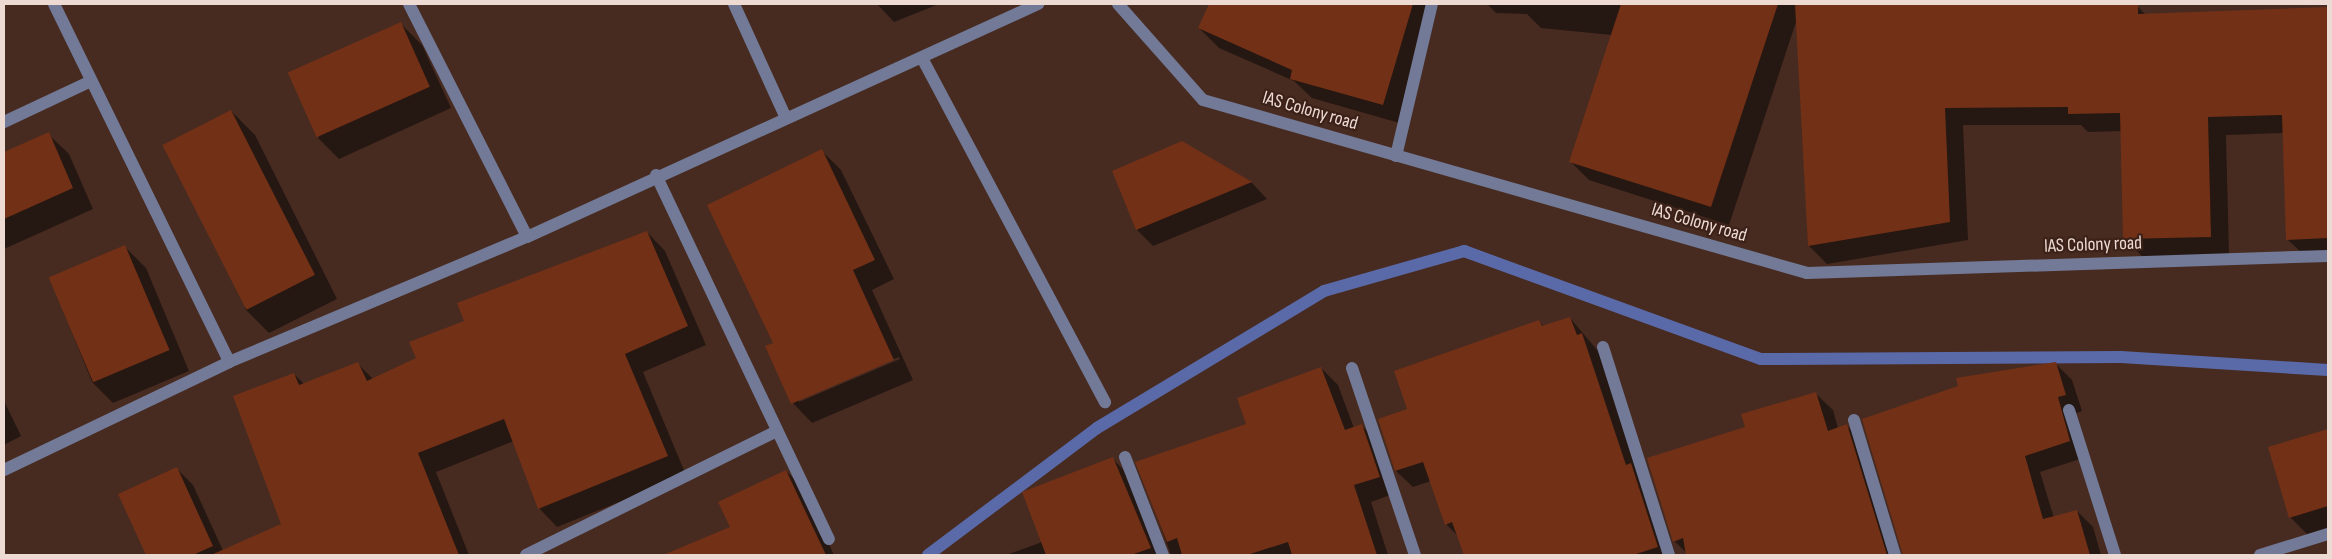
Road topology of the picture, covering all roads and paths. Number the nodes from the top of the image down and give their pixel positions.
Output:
1 (54, 4) edge
2 (409, 4) edge
3 (734, 4) edge
4 (1038, 4) edge
5 (1118, 4) edge
6 (1432, 4) edge
7 (922, 58) junction
8 (91, 81) junction
9 (786, 118) junction
10 (4, 122) edge
11 (1396, 156) junction
12 (656, 175) junction
13 (527, 237) junction
14 (2328, 256) edge
15 (1603, 346) dead end
16 (229, 362) junction
17 (1352, 368) dead end
18 (1106, 402) dead end
19 (2069, 410) dead end
20 (1854, 420) dead end
21 (775, 432) junction
22 (1125, 457) dead end
23 (4, 470) edge
24 (2328, 534) edge
25 (829, 539) dead end
26 (526, 555) edge
27 (1163, 555) edge
28 (1415, 555) edge
29 (1669, 555) edge
30 (1895, 555) edge
31 (2115, 555) edge
32 (2260, 555) edge

1 - 8 street
2 - 13 street
3 - 9 street
4 - 7 street
5 - 11 street, IAS Colony road
6 - 11 street
7 - 9 street
7 - 18 street
8 - 10 street
8 - 16 street
9 - 12 street
11 - 14 street, IAS Colony road
12 - 13 street
12 - 21 street
13 - 16 street
15 - 29 street
16 - 23 street
17 - 28 street
19 - 31 street
20 - 30 street
21 - 25 street
21 - 26 street
22 - 27 street
24 - 32 street

